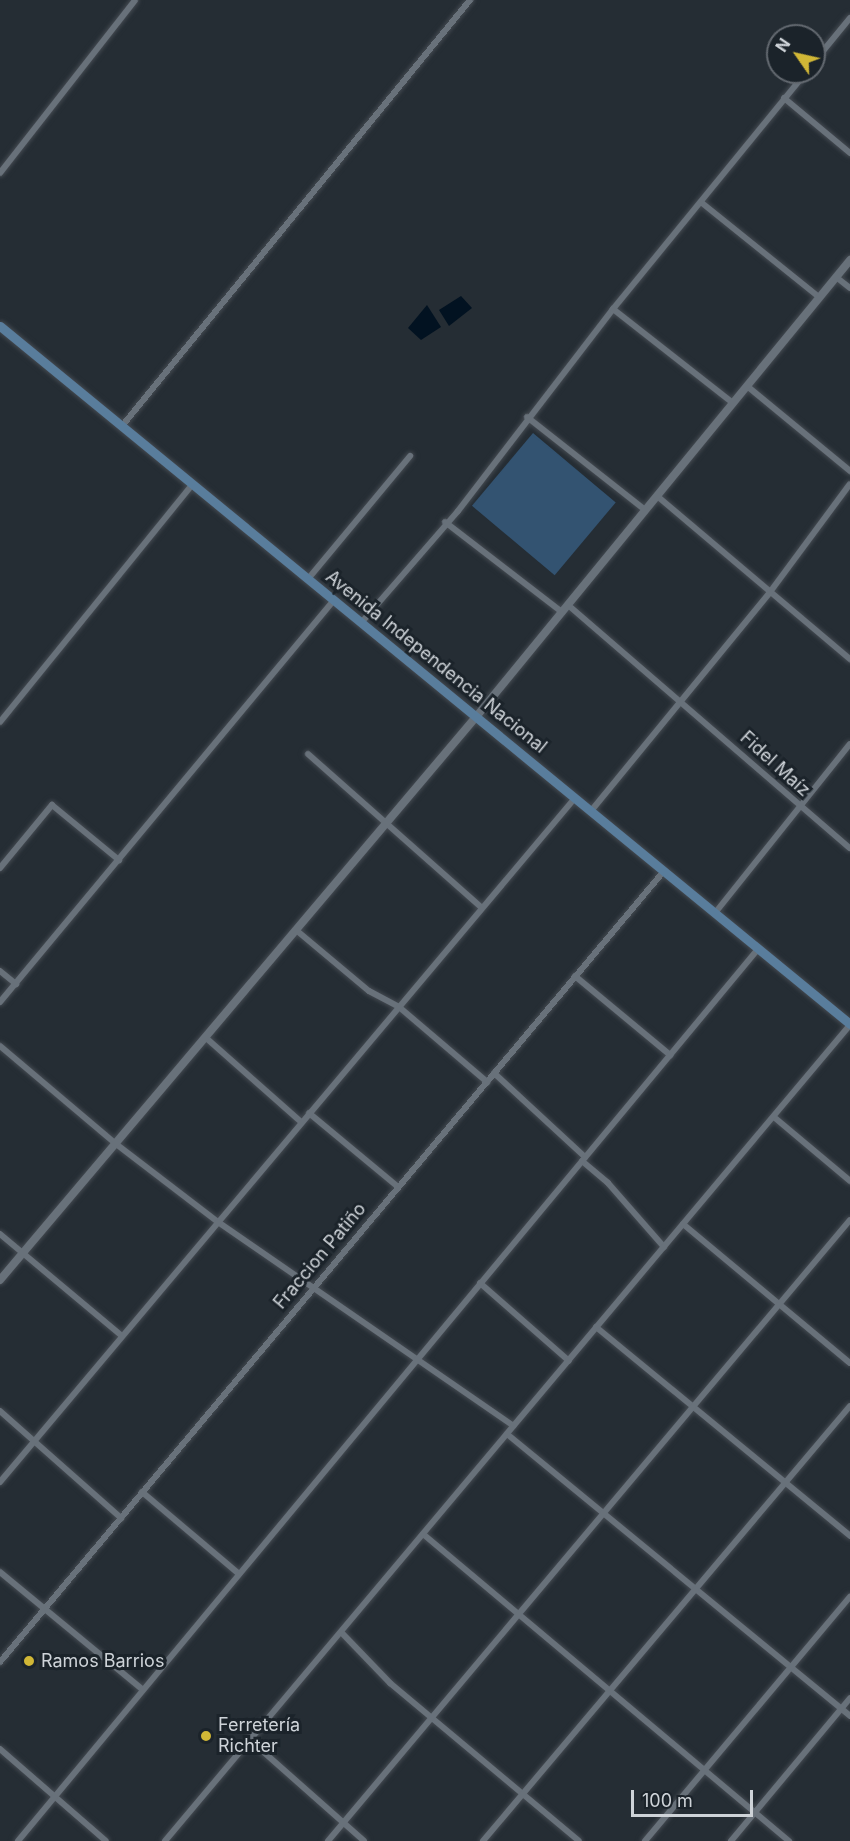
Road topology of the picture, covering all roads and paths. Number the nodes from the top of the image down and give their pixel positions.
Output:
1 (135, 0) edge
2 (470, 0) edge
3 (850, 18) edge
4 (826, 47) edge
5 (796, 84) edge
6 (784, 98) junction
7 (850, 153) edge
8 (0, 173) edge
9 (702, 203) junction
10 (850, 260) edge
11 (836, 277) junction
12 (850, 288) edge
13 (819, 297) junction
14 (613, 309) junction
15 (0, 326) edge
16 (747, 386) junction
17 (733, 404) junction
18 (527, 417) junction
19 (122, 426) junction
20 (410, 456) dead end
21 (850, 471) edge
22 (193, 484) junction
23 (850, 484) edge
24 (657, 496) junction
25 (645, 510) junction
26 (445, 522) junction
27 (308, 579) junction
28 (770, 592) junction
29 (334, 600) junction
30 (565, 609) junction
31 (362, 623) junction
32 (850, 659) edge
33 (682, 700) junction
34 (476, 717) junction
35 (0, 722) edge
36 (850, 744) edge
37 (308, 754) dead end
38 (575, 798) junction
39 (800, 807) junction
40 (591, 811) junction
41 (386, 823) junction
42 (850, 848) edge
43 (119, 860) junction
44 (0, 868) edge
45 (664, 871) junction
46 (482, 908) junction
47 (715, 913) junction
48 (296, 930) junction
49 (758, 948) junction
50 (0, 971) edge
51 (575, 976) junction
52 (16, 984) junction
53 (0, 1002) edge
54 (399, 1007) junction
55 (850, 1024) edge
56 (205, 1037) junction
57 (0, 1046) edge
58 (670, 1055) junction
59 (494, 1073) junction
60 (487, 1082) junction
61 (309, 1113) junction
62 (775, 1118) junction
63 (301, 1122) junction
64 (116, 1144) junction
65 (584, 1159) junction
66 (850, 1181) edge
67 (398, 1187) junction
68 (850, 1220) edge
69 (218, 1222) junction
70 (683, 1224) junction
71 (0, 1234) edge
72 (664, 1247) junction
73 (23, 1253) junction
74 (0, 1280) edge
75 (480, 1283) junction
76 (315, 1286) junction
77 (779, 1303) junction
78 (596, 1328) junction
79 (123, 1336) junction
80 (416, 1358) junction
81 (568, 1361) junction
82 (850, 1363) edge
83 (850, 1406) edge
84 (692, 1408) junction
85 (0, 1411) edge
86 (514, 1426) junction
87 (507, 1434) junction
88 (34, 1442) junction
89 (0, 1482) edge
90 (786, 1484) junction
91 (142, 1492) junction
92 (603, 1514) junction
93 (121, 1518) junction
94 (423, 1534) junction
95 (850, 1536) edge
96 (0, 1572) edge
97 (239, 1574) junction
98 (695, 1590) junction
99 (850, 1597) edge
100 (45, 1609) junction
101 (519, 1615) junction
102 (341, 1632) junction
103 (0, 1662) edge
104 (791, 1668) junction
105 (143, 1690) junction
106 (610, 1691) junction
107 (850, 1698) edge
108 (840, 1709) junction
109 (850, 1716) edge
110 (433, 1717) junction
111 (250, 1740) junction
112 (0, 1749) edge
113 (706, 1770) junction
114 (523, 1793) junction
115 (55, 1797) junction
116 (754, 1813) junction
117 (343, 1823) junction
118 (18, 1841) edge
119 (106, 1841) edge
120 (165, 1841) edge
121 (328, 1841) edge
122 (364, 1841) edge
123 (483, 1841) edge
124 (579, 1841) edge
125 (645, 1841) edge
126 (731, 1841) edge
127 (789, 1841) edge

1 - 8 street
2 - 19 street
3 - 4 street
5 - 6 street
6 - 7 street
6 - 9 street
9 - 13 street
9 - 14 street
10 - 11 street
11 - 12 street
11 - 13 street
13 - 16 street
14 - 17 street
14 - 18 street
15 - 19 main road, Avenida Independencia Nacional
16 - 17 street
16 - 21 street
17 - 24 street
18 - 25 street
18 - 26 street
19 - 22 main road, Avenida Independencia Nacional
20 - 27 street
22 - 27 main road, Avenida Independencia Nacional
22 - 35 street
23 - 28 street
24 - 25 street
24 - 28 street
25 - 30 street
26 - 30 street, Fidel Maíz
26 - 31 street
27 - 29 main road, Avenida Independencia Nacional
28 - 32 street
28 - 33 street
29 - 31 main road, Avenida Independencia Nacional
29 - 43 street
30 - 33 street, Fidel Maíz
30 - 34 street
31 - 34 main road, Avenida Independencia Nacional
33 - 39 street, Fidel Maíz
33 - 40 street
34 - 38 main road, Avenida Independencia Nacional
34 - 41 street
36 - 39 street
37 - 41 street
38 - 40 main road, Avenida Independencia Nacional
38 - 46 street
39 - 42 street, Fidel Maíz
39 - 47 street
40 - 45 main road, Avenida Independencia Nacional
41 - 46 street
41 - 48 street
43 - 44 street
43 - 52 street
45 - 47 main road, Avenida Independencia Nacional
45 - 51 street, Fraccion Patiño
46 - 54 street
47 - 49 main road, Avenida Independencia Nacional
48 - 54 street
48 - 56 street
49 - 55 main road, Avenida Independencia Nacional
49 - 58 street
50 - 52 street
51 - 58 street
51 - 59 street, Fraccion Patiño
52 - 53 street
54 - 60 street
54 - 61 street
55 - 62 street
56 - 63 street
56 - 64 street
57 - 64 street
58 - 65 street
59 - 60 street, Fraccion Patiño
59 - 65 street
60 - 67 street, Fraccion Patiño
61 - 63 street
61 - 67 street
62 - 66 street
62 - 70 street
63 - 69 street
64 - 69 street
64 - 73 street
65 - 72 street
65 - 75 street
67 - 76 street, Fraccion Patiño
68 - 77 street
69 - 76 street
69 - 79 street
70 - 72 street
70 - 77 street
71 - 73 street
72 - 78 street
73 - 74 street
73 - 79 street
75 - 80 street
75 - 81 street
76 - 80 street
76 - 91 street, Fraccion Patiño
77 - 82 street
77 - 84 street
78 - 81 street
78 - 84 street
79 - 88 street
80 - 86 street
80 - 97 street
81 - 86 street
83 - 90 street
84 - 90 street
84 - 92 street
85 - 88 street
86 - 87 street
87 - 92 street
87 - 94 street
88 - 89 street
88 - 93 street
90 - 95 street
90 - 98 street
91 - 93 street, Fraccion Patiño
91 - 97 street
92 - 98 street
92 - 101 street
93 - 100 street, Fraccion Patiño
94 - 101 street
94 - 102 street
96 - 100 street
97 - 105 street
98 - 104 street
98 - 106 street
99 - 104 street
100 - 103 street, Fraccion Patiño
100 - 105 street
101 - 106 street
101 - 110 street
102 - 110 street
102 - 111 street
104 - 108 street
104 - 113 street
105 - 115 street
106 - 113 street
106 - 114 street
107 - 108 street
108 - 109 street
108 - 116 street
110 - 114 street
110 - 117 street
111 - 117 street
111 - 120 street
112 - 115 street
113 - 116 street
113 - 125 street
114 - 123 street
114 - 124 street
115 - 118 street
115 - 119 street
116 - 126 street
116 - 127 street
117 - 121 street
117 - 122 street

